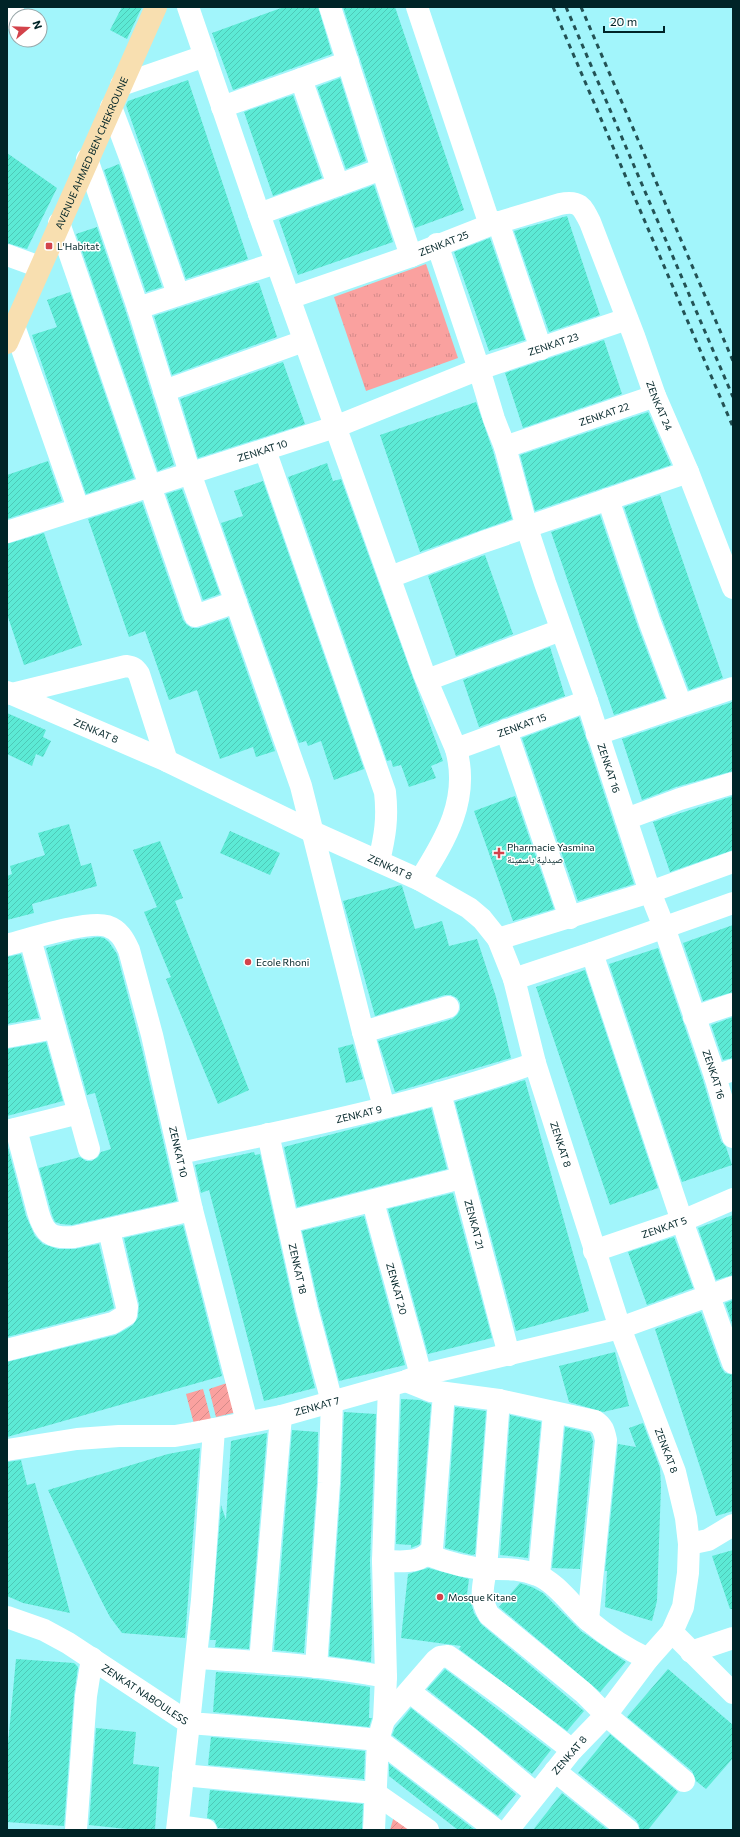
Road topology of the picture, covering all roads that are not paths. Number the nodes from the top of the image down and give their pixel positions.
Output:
1 (13, 7) edge
2 (156, 7) edge
3 (188, 7) edge
4 (330, 7) edge
5 (416, 7) edge
6 (7, 18) edge
7 (205, 56) junction
8 (348, 62) junction
9 (301, 79) junction
10 (121, 85) junction
11 (111, 106) junction
12 (222, 107) junction
13 (87, 159) junction
14 (382, 169) junction
15 (338, 185) junction
16 (259, 214) junction
17 (590, 222) joint
18 (59, 223) junction
19 (494, 224) junction
20 (437, 244) junction
21 (7, 255) edge
22 (411, 256) junction
23 (276, 263) junction
24 (40, 267) junction
25 (178, 294) junction
26 (290, 298) junction
27 (138, 308) junction
28 (627, 319) junction
29 (10, 334) edge
30 (304, 341) junction
31 (541, 349) junction
32 (479, 369) junction
33 (164, 391) junction
34 (655, 396) junction
35 (335, 427) junction
36 (505, 446) junction
37 (266, 450) junction
38 (688, 472) junction
39 (190, 473) junction
40 (149, 485) junction
41 (608, 500) junction
42 (78, 508) junction
43 (527, 528) junction
44 (7, 532) edge
45 (390, 577) junction
46 (733, 588) edge
47 (236, 602) junction
48 (561, 630) junction
49 (427, 680) junction
50 (733, 688) edge
51 (9, 693) edge
52 (587, 701) junction
53 (681, 705) junction
54 (506, 730) junction
55 (597, 734) junction
56 (456, 749) junction
57 (167, 761) junction
58 (733, 783) edge
59 (626, 819) junction
60 (313, 832) junction
61 (379, 861) junction
62 (733, 862) edge
63 (420, 880) junction
64 (650, 892) junction
65 (733, 903) edge
66 (570, 918) junction
67 (664, 927) junction
68 (30, 939) junction
69 (498, 939) junction
70 (7, 945) edge
71 (592, 953) junction
72 (514, 979) junction
73 (733, 1004) edge
74 (448, 1007) dead end
75 (694, 1017) junction
76 (55, 1028) junction
77 (363, 1032) junction
78 (7, 1037) edge
79 (535, 1063) junction
80 (724, 1073) edge
81 (440, 1093) junction
82 (384, 1108) junction
83 (79, 1112) junction
84 (12, 1130) edge
85 (268, 1134) junction
86 (733, 1136) edge
87 (89, 1149) dead end
88 (180, 1154) junction
89 (461, 1178) junction
90 (733, 1199) edge
91 (373, 1202) junction
92 (192, 1210) junction
93 (682, 1221) junction
94 (288, 1222) junction
95 (109, 1230) junction
96 (594, 1251) junction
97 (733, 1287) edge
98 (708, 1296) junction
99 (620, 1328) junction
100 (7, 1350) edge
101 (509, 1355) junction
102 (733, 1363) edge
103 (405, 1381) junction
104 (444, 1394) junction
105 (499, 1400) junction
106 (332, 1402) junction
107 (554, 1413) junction
108 (281, 1416) junction
109 (247, 1422) junction
110 (214, 1429) junction
111 (7, 1450) edge
112 (733, 1525) edge
113 (689, 1544) junction
114 (428, 1555) junction
115 (384, 1561) junction
116 (486, 1569) junction
117 (539, 1575) junction
118 (7, 1617) edge
119 (588, 1620) junction
120 (672, 1632) junction
121 (733, 1638) edge
122 (691, 1652) junction
123 (92, 1658) junction
124 (197, 1658) junction
125 (648, 1659) junction
126 (260, 1662) junction
127 (316, 1667) junction
128 (386, 1677) junction
129 (410, 1692) junction
130 (733, 1693) edge
131 (606, 1715) junction
132 (188, 1723) junction
133 (381, 1730) junction
134 (572, 1750) junction
135 (555, 1771) junction
136 (183, 1775) junction
137 (684, 1781) dead end
138 (375, 1793) junction
139 (536, 1794) junction
140 (177, 1828) edge
141 (76, 1830) edge
142 (206, 1830) edge
143 (374, 1830) edge
144 (428, 1830) edge
145 (496, 1830) edge
146 (508, 1830) edge
147 (628, 1830) edge

1 - 6 street
2 - 10 main road, AVENUE AHMED BEN CHEKROUNE
3 - 7 street
4 - 8 street
5 - 19 street
7 - 10 street
7 - 12 street
8 - 9 street
8 - 14 street
9 - 12 street
9 - 15 street
10 - 11 main road, AVENUE AHMED BEN CHEKROUNE
11 - 13 main road, AVENUE AHMED BEN CHEKROUNE
11 - 25 street
12 - 16 street
13 - 18 main road, AVENUE AHMED BEN CHEKROUNE
13 - 27 street
14 - 15 street
14 - 22 street
15 - 16 street
16 - 23 street
17 - 19 street, ZENKAT 25
17 - 28 street, ZENKAT 24
18 - 24 main road, AVENUE AHMED BEN CHEKROUNE
18 - 40 street
19 - 20 street, ZENKAT 25
19 - 31 street
20 - 22 street, ZENKAT 25
20 - 32 street, ZENKAT 16
21 - 24 street
22 - 26 street, ZENKAT 25
23 - 25 street
23 - 26 street
24 - 29 main road, AVENUE AHMED BEN CHEKROUNE
25 - 27 street
26 - 30 street
27 - 33 street
28 - 31 street, ZENKAT 23
28 - 34 street, ZENKAT 24
29 - 42 street
30 - 33 street
30 - 35 street
31 - 32 street, ZENKAT 23
32 - 35 street, ZENKAT 23
32 - 36 street, ZENKAT 16
33 - 39 street
34 - 36 street, ZENKAT 22
34 - 38 street, ZENKAT 24
35 - 37 street, ZENKAT 10
35 - 45 street
36 - 43 street, ZENKAT 16
37 - 39 street, ZENKAT 10
37 - 61 street
38 - 41 street
38 - 46 street, ZENKAT 24
39 - 40 street, ZENKAT 10
39 - 47 street
40 - 42 street, ZENKAT 10
40 - 47 street
41 - 43 street
41 - 53 street
42 - 44 street, ZENKAT 10
43 - 45 street
43 - 48 street, ZENKAT 16
45 - 49 street
47 - 60 street
48 - 49 street
48 - 52 street, ZENKAT 16
49 - 56 street
50 - 53 street
51 - 57 street, ZENKAT 8
51 - 57 street
52 - 54 street, ZENKAT 15
52 - 55 street, ZENKAT 16
53 - 55 street
54 - 56 street, ZENKAT 15
54 - 66 street
55 - 59 street, ZENKAT 16
56 - 63 street
57 - 60 street, ZENKAT 8
58 - 59 street
59 - 64 street, ZENKAT 16
60 - 61 street, ZENKAT 8
60 - 77 street
61 - 63 street, ZENKAT 8
62 - 64 street
63 - 69 street, ZENKAT 8
64 - 66 street
64 - 67 street, ZENKAT 16
65 - 67 street
66 - 69 street
67 - 71 street
67 - 75 street, ZENKAT 16
68 - 70 street, ZENKAT 10
68 - 76 street
68 - 88 street, ZENKAT 10
69 - 72 street, ZENKAT 8
71 - 72 street
71 - 93 street
72 - 79 street, ZENKAT 8
73 - 75 street
74 - 77 street
75 - 80 street, ZENKAT 16
76 - 78 street
76 - 83 street
77 - 82 street
79 - 81 street, ZENKAT 9
79 - 96 street, ZENKAT 8
80 - 86 street, ZENKAT 16
81 - 82 street, ZENKAT 9
81 - 89 street, ZENKAT 21
82 - 85 street, ZENKAT 9
83 - 84 street
83 - 87 street
84 - 95 street
85 - 88 street, ZENKAT 9
85 - 94 street, ZENKAT 18
88 - 92 street, ZENKAT 10
89 - 91 street
89 - 101 street, ZENKAT 21
90 - 93 street, ZENKAT 5
91 - 94 street
91 - 103 street, ZENKAT 20
92 - 95 street
92 - 109 street, ZENKAT 10
93 - 96 street, ZENKAT 5
93 - 98 street
94 - 106 street, ZENKAT 18
95 - 100 street
96 - 99 street, ZENKAT 8
97 - 98 street, ZENKAT 7
98 - 99 street, ZENKAT 7
98 - 102 street
99 - 101 street, ZENKAT 7
99 - 113 street, ZENKAT 8
101 - 103 street, ZENKAT 7
103 - 104 street
103 - 106 street, ZENKAT 7
103 - 115 street, ZENKAT 20
104 - 105 street
104 - 114 street
105 - 107 street
105 - 116 street
106 - 108 street, ZENKAT 7
106 - 127 street, ZENKAT 18
107 - 117 street
107 - 119 street
108 - 109 street, ZENKAT 7
108 - 126 street
109 - 110 street, ZENKAT 7
110 - 111 street, ZENKAT 7
110 - 124 street
112 - 113 street
113 - 120 street, ZENKAT 8
114 - 115 street
114 - 116 street
115 - 128 street, ZENKAT 20
116 - 117 street
116 - 131 street
117 - 119 street
118 - 123 street, ZENKAT NABOULESS
119 - 125 street
120 - 122 street
120 - 125 street, ZENKAT 8
121 - 122 street
122 - 130 street
123 - 132 street, ZENKAT NABOULESS
123 - 141 street
124 - 126 street
124 - 132 street
125 - 131 street, ZENKAT 8
126 - 127 street
127 - 128 street
128 - 133 street, ZENKAT 20
129 - 133 street
129 - 134 street
129 - 139 street
131 - 134 street, ZENKAT 8
131 - 137 street
132 - 133 street
132 - 136 street, ZENKAT NABOULESS
133 - 138 street, ZENKAT 20
133 - 145 street
134 - 135 street, ZENKAT 8
135 - 139 street, ZENKAT 8
135 - 147 street
136 - 138 street
136 - 140 street, ZENKAT NABOULESS
138 - 143 street, ZENKAT 20
138 - 144 street
139 - 146 street, ZENKAT 8
140 - 142 street

